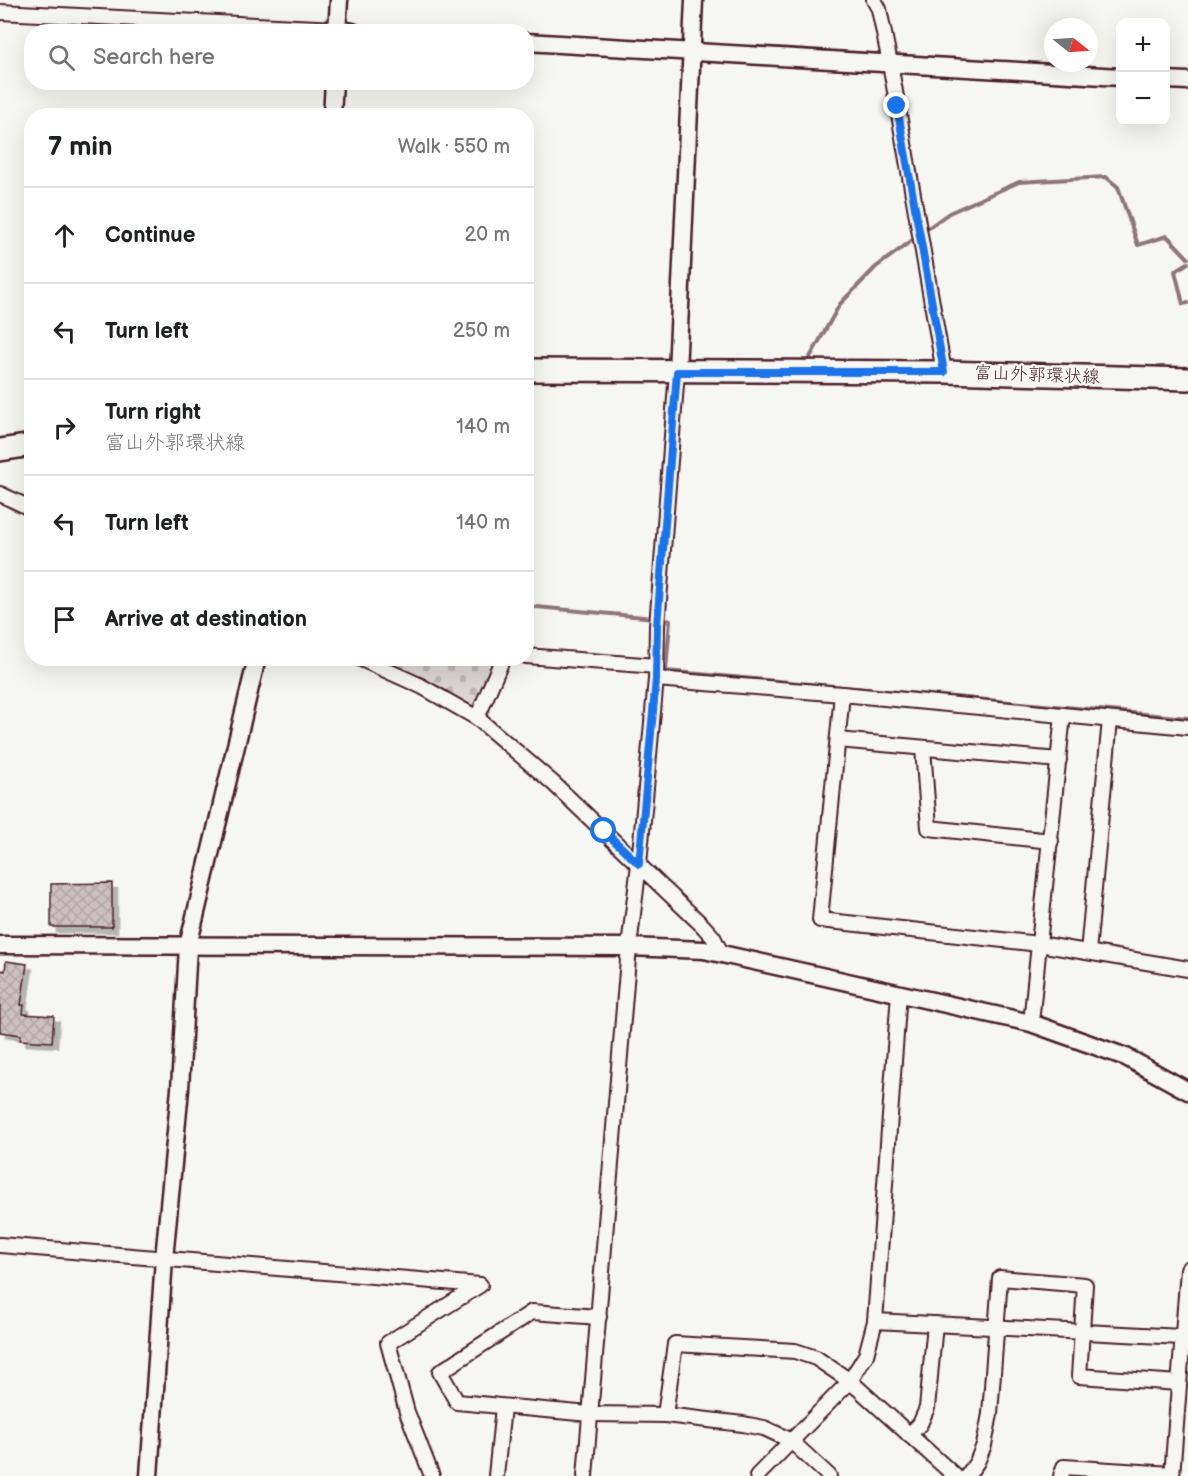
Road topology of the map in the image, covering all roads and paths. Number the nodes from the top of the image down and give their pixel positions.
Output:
1 (339, 0) edge
2 (694, 0) edge
3 (874, 0) edge
4 (0, 12) edge
5 (216, 24) edge
6 (341, 24) edge
7 (534, 42) edge
8 (690, 51) junction
9 (890, 63) junction
10 (1116, 77) edge
11 (1170, 80) edge
12 (1188, 81) edge
13 (334, 90) edge
14 (332, 108) edge
15 (534, 370) edge
16 (677, 372) junction
17 (944, 372) junction
18 (1188, 379) edge
19 (24, 446) edge
20 (0, 450) edge
21 (0, 494) edge
22 (24, 505) edge
23 (534, 657) edge
24 (255, 666) edge
25 (377, 666) edge
26 (500, 666) edge
27 (656, 672) junction
28 (842, 694) junction
29 (1063, 716) junction
30 (477, 718) junction
31 (1110, 720) junction
32 (1188, 727) edge
33 (838, 740) junction
34 (923, 748) junction
35 (1059, 760) junction
36 (1051, 841) junction
37 (639, 864) junction
38 (1039, 944) junction
39 (0, 945) edge
40 (188, 946) junction
41 (629, 947) junction
42 (1088, 952) junction
43 (721, 953) junction
44 (1188, 969) edge
45 (899, 993) junction
46 (1031, 1023) junction
47 (1188, 1091) edge
48 (0, 1245) edge
49 (164, 1259) junction
50 (1188, 1269) edge
51 (599, 1317) junction
52 (875, 1321) junction
53 (935, 1324) junction
54 (996, 1327) junction
55 (1083, 1332) junction
56 (1182, 1337) junction
57 (850, 1381) junction
58 (1179, 1383) junction
59 (503, 1407) junction
60 (590, 1414) junction
61 (665, 1415) junction
62 (909, 1435) junction
63 (790, 1440) junction
64 (1133, 1474) edge
65 (1172, 1475) edge
66 (149, 1476) edge
67 (432, 1476) edge
68 (496, 1476) edge
69 (585, 1476) edge
70 (757, 1476) edge
71 (829, 1476) edge
72 (954, 1476) edge
73 (966, 1476) edge
74 (1061, 1476) edge

1 - 6 street
2 - 8 street
3 - 9 street
4 - 5 street
7 - 8 street
8 - 9 street
8 - 16 street
9 - 10 street
9 - 17 street
11 - 12 street
13 - 14 street
15 - 16 main road, 富山外郭環状線
16 - 17 main road, 富山外郭環状線
16 - 27 street
17 - 18 main road, 富山外郭環状線
19 - 20 main road
21 - 22 street
23 - 27 street
24 - 40 street
25 - 30 street
26 - 30 street
27 - 28 street
27 - 37 street
28 - 29 street
28 - 33 street
29 - 31 street
29 - 35 street
30 - 37 street
31 - 32 street
31 - 42 street
33 - 34 street
33 - 38 street
34 - 35 street
34 - 36 street
35 - 36 street
36 - 38 street
37 - 41 street
37 - 43 street
38 - 42 street
38 - 46 street
39 - 40 street
40 - 41 street
40 - 49 street
41 - 43 street
41 - 51 street
42 - 44 street
43 - 45 street
45 - 46 street
45 - 52 street
46 - 47 street
48 - 49 street
49 - 66 street
49 - 67 street
50 - 56 street
51 - 59 street
51 - 60 street
52 - 53 street
52 - 57 street
53 - 54 street
53 - 62 street
54 - 55 street
54 - 55 street
54 - 73 street
55 - 56 street
55 - 58 street
56 - 58 street
57 - 61 street
57 - 62 street
57 - 63 street
58 - 65 street
59 - 60 street
59 - 68 street
60 - 61 street
60 - 69 street
61 - 63 street
62 - 72 street
63 - 70 street
63 - 71 street
64 - 65 street
64 - 74 street

